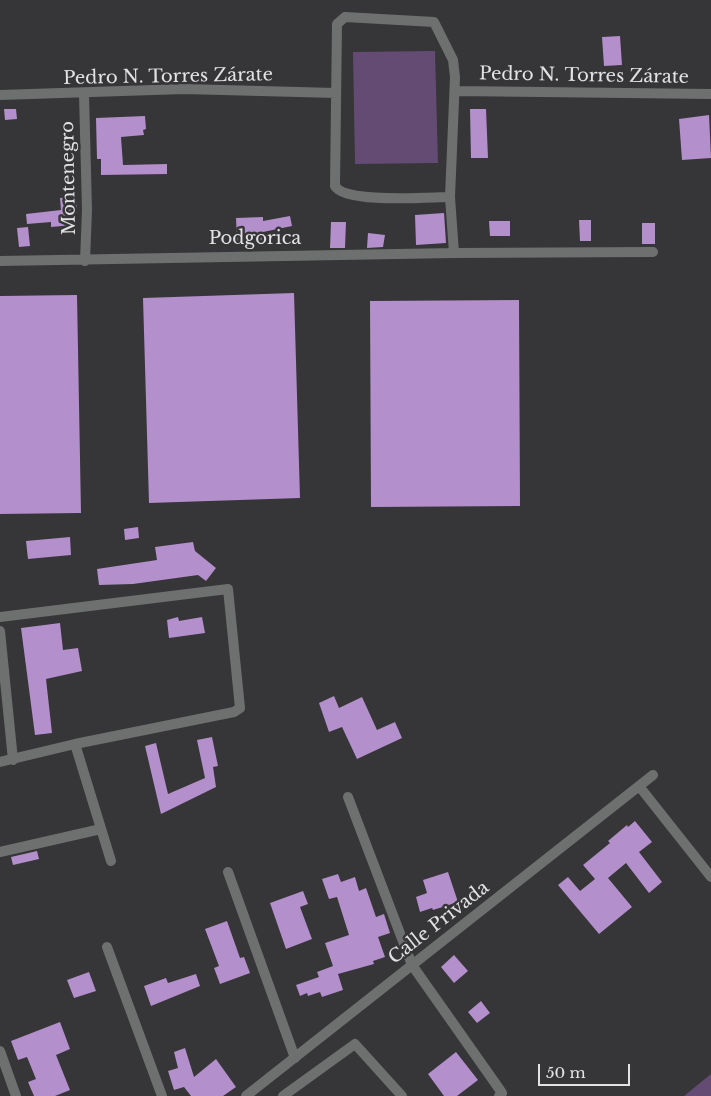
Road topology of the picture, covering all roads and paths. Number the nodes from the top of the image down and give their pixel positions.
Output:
1 (456, 91) junction
2 (336, 93) junction
3 (84, 94) junction
4 (711, 94) edge
5 (0, 95) edge
6 (450, 197) junction
7 (653, 252) dead end
8 (454, 253) junction
9 (0, 260) edge
10 (85, 261) junction
11 (0, 617) edge
12 (0, 630) edge
13 (75, 744) junction
14 (13, 760) junction
15 (0, 762) edge
16 (653, 775) dead end
17 (639, 786) junction
18 (348, 797) dead end
19 (100, 829) junction
20 (0, 852) edge
21 (111, 861) dead end
22 (228, 872) dead end
23 (711, 877) edge
24 (107, 947) dead end
25 (412, 965) junction
26 (0, 1051) edge
27 (295, 1058) junction
28 (16, 1096) edge
29 (162, 1096) edge
30 (246, 1096) edge
31 (283, 1096) edge
32 (402, 1096) edge
33 (499, 1096) edge

1 - 2 street
1 - 4 street, Pedro N. Torres Zárate
1 - 6 street
2 - 3 street, Pedro N. Torres Zárate
2 - 6 street
3 - 5 street, Pedro N. Torres Zárate
3 - 10 street, Montenegro
6 - 8 street
7 - 8 street, Podgorica
8 - 10 street, Podgorica
9 - 10 street, Podgorica
11 - 13 street
12 - 14 street
13 - 14 street
13 - 19 street
14 - 15 street
16 - 17 street, Calle Privada
17 - 23 street
17 - 25 street, Calle Privada
18 - 25 street
19 - 20 street
19 - 21 street
22 - 27 street
24 - 29 street
25 - 27 street, Calle Privada
25 - 33 street
26 - 28 street
27 - 30 street, Calle Privada
31 - 32 street

